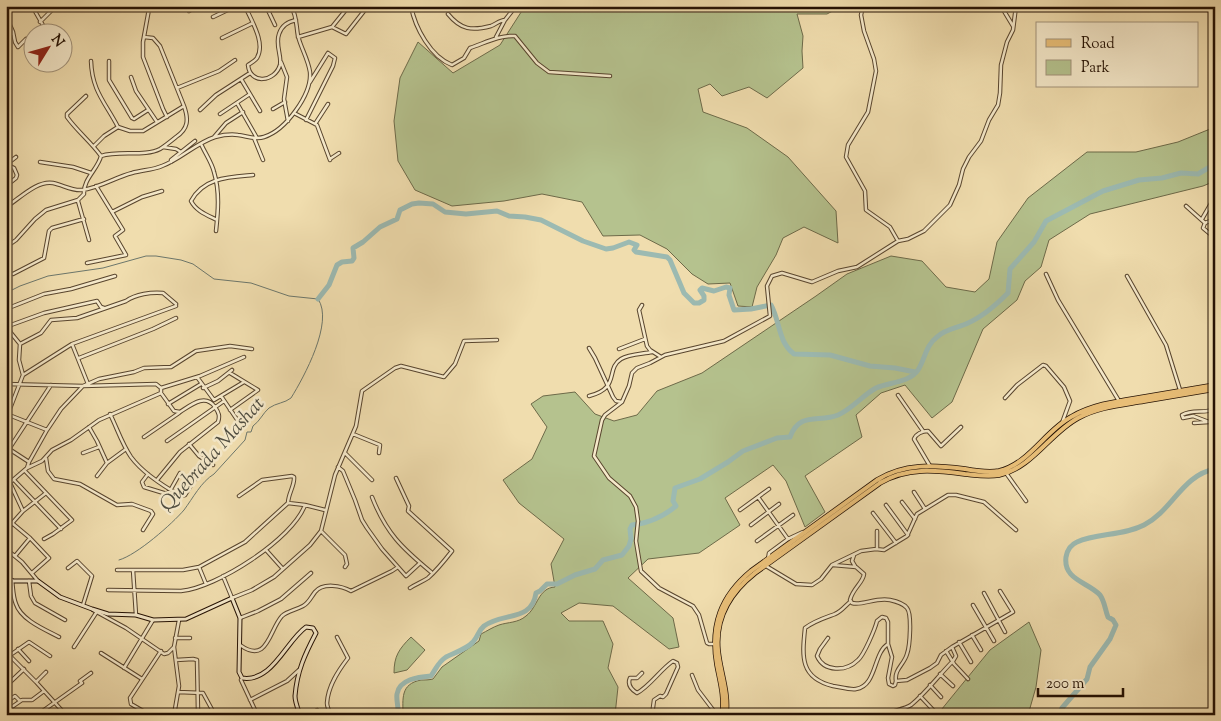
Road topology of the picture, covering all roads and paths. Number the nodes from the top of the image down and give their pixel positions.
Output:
1 (32, 6) edge
2 (56, 6) edge
3 (197, 6) edge
4 (236, 6) edge
5 (245, 6) edge
6 (266, 6) edge
7 (292, 6) edge
8 (348, 6) edge
9 (368, 6) edge
10 (411, 6) edge
11 (516, 6) edge
12 (863, 6) edge
13 (1001, 6) edge
14 (1016, 6) edge
15 (149, 9) dead end
16 (189, 11) dead end
17 (448, 14) dead end
18 (6, 16) edge
19 (213, 17) dead end
20 (296, 20) junction
21 (505, 20) junction
22 (40, 22) joint
23 (253, 23) junction
24 (275, 25) dead end
25 (1013, 26) junction
26 (332, 27) junction
27 (12, 32) junction
28 (298, 36) junction
29 (144, 37) junction
30 (222, 38) dead end
31 (496, 39) junction
32 (6, 40) edge
33 (22, 43) edge
34 (235, 60) dead end
35 (91, 61) dead end
36 (109, 61) dead end
37 (280, 61) junction
38 (250, 73) junction
39 (610, 76) dead end
40 (131, 77) dead end
41 (241, 79) junction
42 (309, 84) junction
43 (177, 88) junction
44 (250, 94) junction
45 (86, 96) dead end
46 (237, 102) junction
47 (285, 102) junction
48 (328, 104) dead end
49 (184, 106) junction
50 (273, 109) dead end
51 (148, 110) junction
52 (200, 110) dead end
53 (260, 110) dead end
54 (243, 112) junction
55 (294, 113) junction
56 (220, 114) dead end
57 (167, 117) junction
58 (306, 120) junction
59 (288, 121) junction
60 (157, 122) junction
61 (314, 124) junction
62 (118, 127) junction
63 (213, 138) junction
64 (256, 138) junction
65 (195, 141) dead end
66 (201, 144) junction
67 (94, 146) junction
68 (163, 146) junction
69 (181, 152) junction
70 (339, 153) dead end
71 (101, 156) junction
72 (16, 157) dead end
73 (263, 160) dead end
74 (40, 162) dead end
75 (171, 162) junction
76 (7, 164) edge
77 (91, 173) junction
78 (254, 175) dead end
79 (216, 179) junction
80 (6, 186) edge
81 (96, 186) junction
82 (83, 190) junction
83 (162, 191) dead end
84 (78, 200) junction
85 (1214, 200) dead end
86 (1186, 206) dead end
87 (6, 207) edge
88 (112, 212) junction
89 (84, 219) junction
90 (1202, 219) junction
91 (1215, 219) edge
92 (217, 220) junction
93 (1206, 223) junction
94 (216, 231) dead end
95 (1215, 238) edge
96 (88, 240) dead end
97 (898, 241) junction
98 (6, 247) edge
99 (87, 264) dead end
100 (6, 273) edge
101 (1046, 274) dead end
102 (115, 276) dead end
103 (1127, 276) dead end
104 (642, 305) dead end
105 (104, 308) junction
106 (6, 309) edge
107 (176, 318) dead end
108 (645, 339) junction
109 (497, 340) dead end
110 (20, 344) junction
111 (72, 344) junction
112 (589, 348) dead end
113 (252, 349) dead end
114 (619, 349) dead end
115 (652, 352) junction
116 (244, 357) dead end
117 (661, 357) junction
118 (79, 358) junction
119 (23, 375) junction
120 (196, 377) junction
121 (244, 382) junction
122 (6, 384) edge
123 (21, 384) junction
124 (88, 384) junction
125 (201, 384) junction
126 (51, 385) junction
127 (1215, 385) edge
128 (83, 386) junction
129 (608, 386) junction
130 (160, 387) junction
131 (203, 388) junction
132 (1215, 389) edge
133 (1180, 390) junction
134 (161, 393) junction
135 (898, 395) dead end
136 (221, 396) junction
137 (589, 396) dead end
138 (1006, 398) dead end
139 (224, 401) junction
140 (1120, 401) junction
141 (622, 402) junction
142 (168, 404) junction
143 (215, 407) junction
144 (1215, 409) edge
145 (230, 410) junction
146 (180, 412) junction
147 (110, 414) junction
148 (8, 415) junction
149 (6, 419) edge
150 (26, 421) junction
151 (238, 421) dead end
152 (1062, 423) junction
153 (1194, 423) dead end
154 (89, 427) junction
155 (961, 427) dead end
156 (47, 430) junction
157 (923, 432) junction
158 (354, 434) junction
159 (144, 438) dead end
160 (166, 441) dead end
161 (189, 444) junction
162 (99, 446) junction
163 (8, 448) edge
164 (126, 449) junction
165 (83, 453) dead end
166 (345, 453) junction
167 (378, 453) dead end
168 (46, 458) junction
169 (29, 462) junction
170 (107, 463) junction
171 (213, 465) dead end
172 (338, 467) junction
173 (932, 467) junction
174 (26, 470) junction
175 (966, 472) junction
176 (180, 473) dead end
177 (1006, 473) junction
178 (148, 474) junction
179 (97, 476) dead end
180 (396, 478) dead end
181 (195, 479) dead end
182 (14, 480) junction
183 (157, 480) junction
184 (372, 480) dead end
185 (10, 483) junction
186 (6, 486) edge
187 (171, 489) junction
188 (769, 489) dead end
189 (914, 492) dead end
190 (46, 493) junction
191 (239, 496) dead end
192 (372, 497) dead end
193 (758, 497) junction
194 (1026, 501) dead end
195 (902, 502) dead end
196 (34, 503) junction
197 (288, 503) junction
198 (779, 504) dead end
199 (305, 505) junction
200 (886, 505) dead end
201 (925, 509) junction
202 (325, 510) junction
203 (740, 510) dead end
204 (23, 511) junction
205 (768, 512) junction
206 (873, 513) dead end
207 (792, 515) dead end
208 (915, 519) junction
209 (12, 522) junction
210 (751, 525) dead end
211 (778, 526) junction
212 (61, 529) junction
213 (6, 530) edge
214 (143, 530) dead end
215 (1016, 530) dead end
216 (321, 531) junction
217 (877, 531) dead end
218 (804, 532) junction
219 (908, 535) junction
220 (30, 538) junction
221 (44, 539) dead end
222 (788, 539) junction
223 (757, 541) dead end
224 (896, 543) junction
225 (6, 549) edge
226 (877, 549) junction
227 (266, 550) junction
228 (854, 554) junction
229 (14, 556) junction
230 (768, 558) junction
231 (420, 564) junction
232 (832, 564) junction
233 (764, 565) junction
234 (398, 566) junction
235 (199, 567) junction
236 (345, 567) dead end
237 (856, 567) junction
238 (68, 568) dead end
239 (282, 569) junction
240 (117, 570) dead end
241 (133, 570) junction
242 (431, 572) junction
243 (32, 573) junction
244 (311, 573) dead end
245 (223, 576) junction
246 (12, 580) junction
247 (29, 580) junction
248 (38, 580) junction
249 (6, 581) edge
250 (206, 584) junction
251 (410, 588) dead end
252 (108, 590) dead end
253 (135, 590) junction
254 (1000, 591) dead end
255 (984, 593) dead end
256 (232, 598) junction
257 (851, 601) junction
258 (83, 605) junction
259 (973, 605) dead end
260 (92, 609) junction
261 (96, 613) junction
262 (136, 615) junction
263 (240, 618) junction
264 (65, 620) dead end
265 (153, 620) junction
266 (179, 620) junction
267 (999, 620) junction
268 (986, 628) junction
269 (1005, 632) dead end
270 (972, 635) junction
271 (59, 637) dead end
272 (337, 637) dead end
273 (175, 638) junction
274 (190, 638) dead end
275 (828, 638) dead end
276 (142, 639) junction
277 (994, 641) dead end
278 (959, 642) junction
279 (714, 644) junction
280 (888, 644) junction
281 (240, 645) junction
282 (74, 647) dead end
283 (174, 647) junction
284 (952, 647) junction
285 (18, 649) junction
286 (981, 650) dead end
287 (161, 651) junction
288 (716, 651) junction
289 (6, 652) edge
290 (946, 652) junction
291 (101, 653) dead end
292 (9, 655) junction
293 (50, 656) dead end
294 (6, 658) edge
295 (176, 660) junction
296 (29, 661) dead end
297 (953, 661) junction
298 (971, 662) dead end
299 (124, 668) junction
300 (24, 669) junction
301 (299, 670) junction
302 (46, 672) dead end
303 (91, 673) dead end
304 (642, 673) dead end
305 (940, 674) junction
306 (692, 675) dead end
307 (142, 679) junction
308 (968, 679) dead end
309 (240, 680) dead end
310 (896, 681) junction
311 (36, 682) junction
312 (930, 685) junction
313 (6, 686) edge
314 (953, 686) dead end
315 (44, 691) junction
316 (178, 692) junction
317 (198, 692) junction
318 (920, 696) junction
319 (941, 697) dead end
320 (250, 700) junction
321 (20, 701) junction
322 (6, 702) edge
323 (55, 703) junction
324 (317, 710) dead end
325 (6, 711) edge
326 (198, 712) dead end
327 (936, 713) dead end
328 (37, 715) edge
329 (66, 715) edge
330 (150, 715) edge
331 (174, 715) edge
332 (215, 715) edge
333 (255, 715) edge
334 (300, 715) edge
335 (319, 715) edge
336 (331, 715) edge
337 (652, 715) edge
338 (717, 715) edge
339 (724, 715) edge
340 (884, 715) edge

1 - 22 street
2 - 22 street
3 - 16 street
4 - 19 street
5 - 23 street
6 - 24 street
7 - 20 street
8 - 26 street
9 - 26 street
10 - 31 street
11 - 21 street
12 - 97 street
13 - 25 street
14 - 25 street
15 - 29 street
17 - 21 street
18 - 27 street
20 - 28 street
20 - 37 street
21 - 31 street
23 - 30 street
23 - 38 street
25 - 97 street
26 - 28 street
27 - 32 street
27 - 33 street
28 - 42 street
29 - 43 street
29 - 57 street
31 - 39 street
34 - 43 street
35 - 62 street
36 - 51 street
37 - 38 street
37 - 47 street
38 - 41 street
40 - 51 street
41 - 44 street
41 - 52 street
42 - 55 street
42 - 58 street
43 - 49 street
44 - 46 street
44 - 53 street
45 - 67 street
46 - 54 street
46 - 56 street
47 - 50 street
47 - 59 street
48 - 61 street
49 - 57 street
49 - 68 street
51 - 60 street
54 - 63 street
54 - 64 street
55 - 58 street
55 - 59 street
57 - 60 street
58 - 61 street
59 - 64 street
60 - 62 street
61 - 70 street
62 - 67 street
63 - 64 street
63 - 66 street
64 - 73 street
65 - 69 street
66 - 75 street
66 - 79 street
67 - 71 street
68 - 69 street
68 - 71 street
69 - 75 street
71 - 77 street
72 - 76 street
74 - 77 street
75 - 81 street
76 - 80 street
77 - 82 street
78 - 79 street
79 - 92 street
79 - 92 street
81 - 82 street
81 - 88 street
82 - 84 street
82 - 87 street
83 - 88 street
84 - 89 street
84 - 98 street
85 - 90 street
86 - 90 street
88 - 99 street
89 - 96 street
89 - 100 street
90 - 93 street
91 - 93 street
92 - 94 street
93 - 95 street
97 - 117 street
101 - 140 street
102 - 106 street
103 - 133 street
104 - 108 street
105 - 110 street
105 - 110 street
105 - 111 street
107 - 118 street
108 - 114 street
108 - 115 street
109 - 158 street
110 - 119 street
111 - 118 street
111 - 119 street
112 - 129 street
113 - 124 street
115 - 117 street
115 - 129 street
116 - 120 street
117 - 141 street
118 - 124 street
119 - 123 street
120 - 125 street
120 - 130 street
121 - 131 street
121 - 136 street
121 - 145 street
122 - 123 street
123 - 126 street
123 - 148 street
124 - 128 street
125 - 131 street
125 - 142 street
126 - 128 street
126 - 150 street
127 - 133 main road
128 - 130 street
128 - 156 street
129 - 137 street
129 - 141 street
130 - 134 street
131 - 136 street
132 - 177 main road
133 - 140 main road
134 - 142 street
134 - 147 street
135 - 157 street
136 - 139 street
138 - 152 street
139 - 143 street
139 - 145 street
140 - 152 main road
141 - 279 street
142 - 146 street
143 - 146 street
143 - 160 street
143 - 161 street
144 - 153 street
145 - 151 street
146 - 159 street
147 - 154 street
147 - 164 street
148 - 149 street
148 - 150 street
150 - 156 street
150 - 163 street
152 - 175 main road
154 - 162 street
154 - 168 street
155 - 157 street
156 - 169 street
157 - 173 street
158 - 166 street
158 - 167 street
161 - 171 street
161 - 183 street
162 - 165 street
162 - 170 street
163 - 169 street
164 - 170 street
164 - 178 street
166 - 172 street
166 - 184 street
168 - 174 street
168 - 214 street
169 - 174 street
170 - 179 street
172 - 202 street
172 - 234 street
173 - 175 main road
173 - 218 main road
173 - 233 main road
174 - 182 street
174 - 190 street
175 - 177 main road
176 - 187 street
177 - 194 street
178 - 183 street
178 - 187 street
180 - 242 street
181 - 187 street
182 - 185 street
182 - 196 street
183 - 187 street
185 - 186 street
185 - 204 street
188 - 193 street
189 - 201 street
190 - 196 street
190 - 212 street
191 - 197 street
192 - 231 street
193 - 203 street
193 - 205 street
195 - 208 street
196 - 204 street
196 - 212 street
197 - 199 street
197 - 235 street
198 - 205 street
199 - 202 street
199 - 227 street
200 - 219 street
201 - 208 street
201 - 215 street
202 - 216 street
204 - 209 street
205 - 210 street
205 - 211 street
206 - 224 street
207 - 211 street
208 - 219 street
209 - 213 street
209 - 220 street
211 - 222 street
211 - 223 street
212 - 221 street
216 - 236 street
216 - 239 street
217 - 226 street
218 - 222 street
218 - 230 main road
219 - 224 street
220 - 229 street
220 - 243 street
222 - 230 street
224 - 226 street
225 - 229 street
226 - 228 street
227 - 239 street
227 - 245 street
228 - 232 street
228 - 237 street
229 - 243 street
230 - 279 main road
231 - 234 street
231 - 242 street
232 - 233 street
232 - 237 street
233 - 288 main road
234 - 281 street
235 - 241 street
235 - 250 street
237 - 257 street
238 - 258 street
239 - 256 street
240 - 241 street
241 - 253 street
242 - 251 street
243 - 248 street
244 - 263 street
245 - 250 street
245 - 256 street
246 - 247 street
246 - 249 street
246 - 271 street
247 - 248 street
247 - 264 street
248 - 258 street
250 - 253 street
252 - 253 street
253 - 262 street
254 - 267 street
255 - 267 street
256 - 263 street
256 - 266 street
257 - 280 street
257 - 310 street
258 - 260 street
259 - 268 street
260 - 261 street
260 - 262 street
261 - 276 street
261 - 282 street
262 - 265 street
263 - 281 street
265 - 266 street
265 - 276 street
266 - 273 street
267 - 268 street
267 - 269 street
268 - 270 street
268 - 277 street
270 - 278 street
270 - 286 street
272 - 336 street
273 - 274 street
273 - 283 street
275 - 280 street
276 - 287 street
276 - 299 street
278 - 284 street
278 - 298 street
279 - 288 main road
280 - 310 street
281 - 301 street
283 - 287 street
283 - 295 street
284 - 290 street
284 - 297 street
285 - 292 street
285 - 293 street
285 - 296 street
287 - 307 street
288 - 339 main road
289 - 292 street
290 - 297 street
290 - 310 street
291 - 299 street
292 - 294 street
292 - 300 street
295 - 316 street
295 - 317 street
297 - 305 street
297 - 308 street
299 - 307 street
300 - 311 street
300 - 313 street
301 - 320 street
301 - 334 street
302 - 311 street
303 - 323 street
304 - 337 street
305 - 312 street
305 - 314 street
306 - 338 street
307 - 330 street
309 - 320 street
311 - 315 street
312 - 318 street
312 - 319 street
315 - 321 street
315 - 323 street
316 - 317 street
316 - 331 street
317 - 326 street
317 - 332 street
318 - 327 street
318 - 340 street
320 - 333 street
321 - 322 street
321 - 325 street
323 - 328 street
323 - 329 street
324 - 335 street

